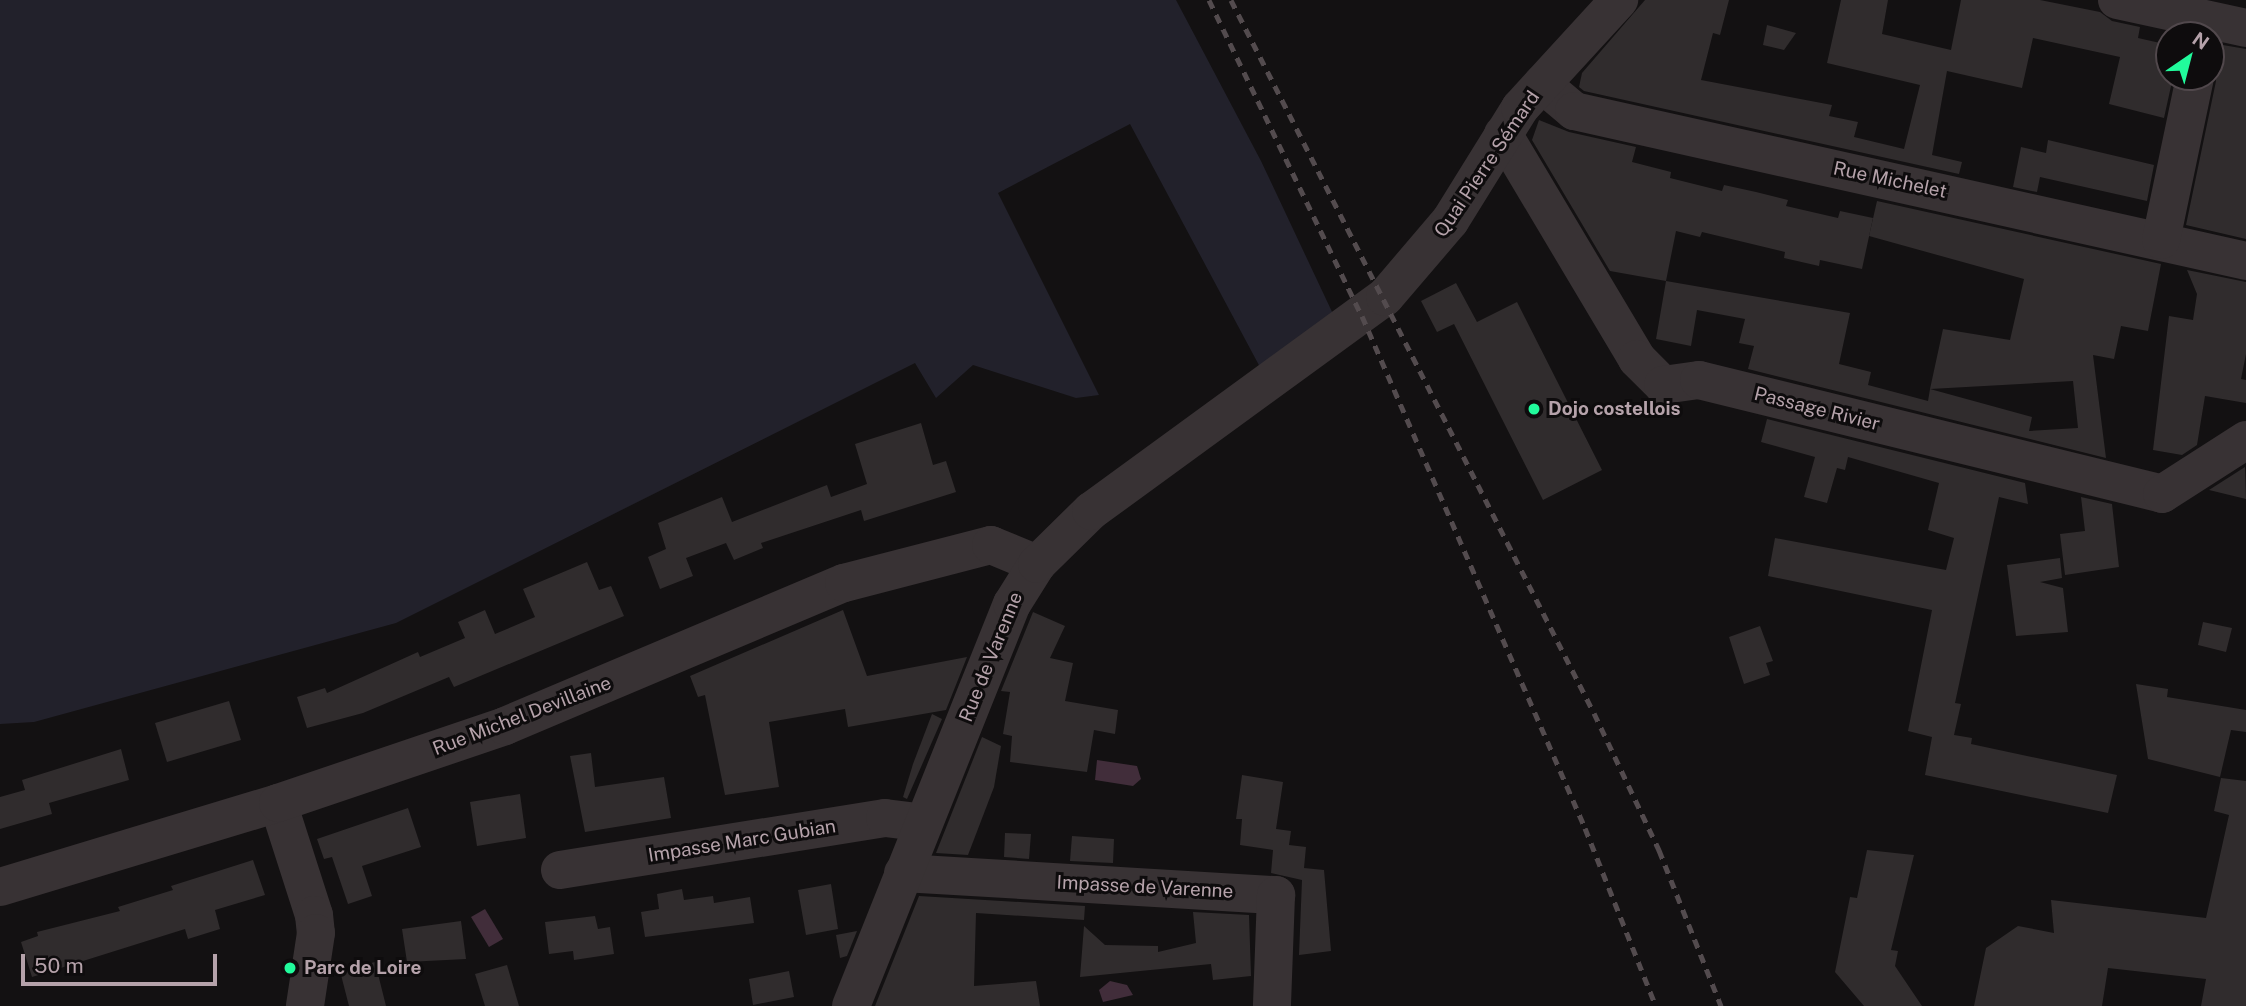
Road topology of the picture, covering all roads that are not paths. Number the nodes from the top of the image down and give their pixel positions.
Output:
1 (1619, 0) edge
2 (2117, 0) edge
3 (2207, 18) edge
4 (2246, 28) edge
5 (1542, 84) junction
6 (2192, 91) edge
7 (1503, 134) junction
8 (2161, 240) junction
9 (2246, 261) edge
10 (1385, 297) joint
11 (2246, 440) edge
12 (1037, 564) junction
13 (278, 803) junction
14 (923, 823) junction
15 (560, 870) dead end
16 (903, 873) junction
17 (0, 887) edge
18 (305, 1006) edge
19 (850, 1006) edge
20 (1272, 1006) edge

1 - 5 street, Quai Pierre Sémard
2 - 3 street
3 - 4 street
5 - 7 street, Quai Pierre Sémard
5 - 8 street, Rue Michelet
6 - 8 street
7 - 10 street, Quai Pierre Sémard
7 - 11 street, Passage Rivier
8 - 9 street, Rue Michelet
10 - 12 street, Rue de Varenne
12 - 13 street, Rue Michel Devillaine
12 - 14 street, Rue de Varenne
13 - 17 street, Rue Michel Devillaine
13 - 18 street
14 - 15 street, Impasse Marc Gubian
14 - 16 street, Rue de Varenne
16 - 19 street, Rue de Varenne
16 - 20 street, Impasse de Varenne

